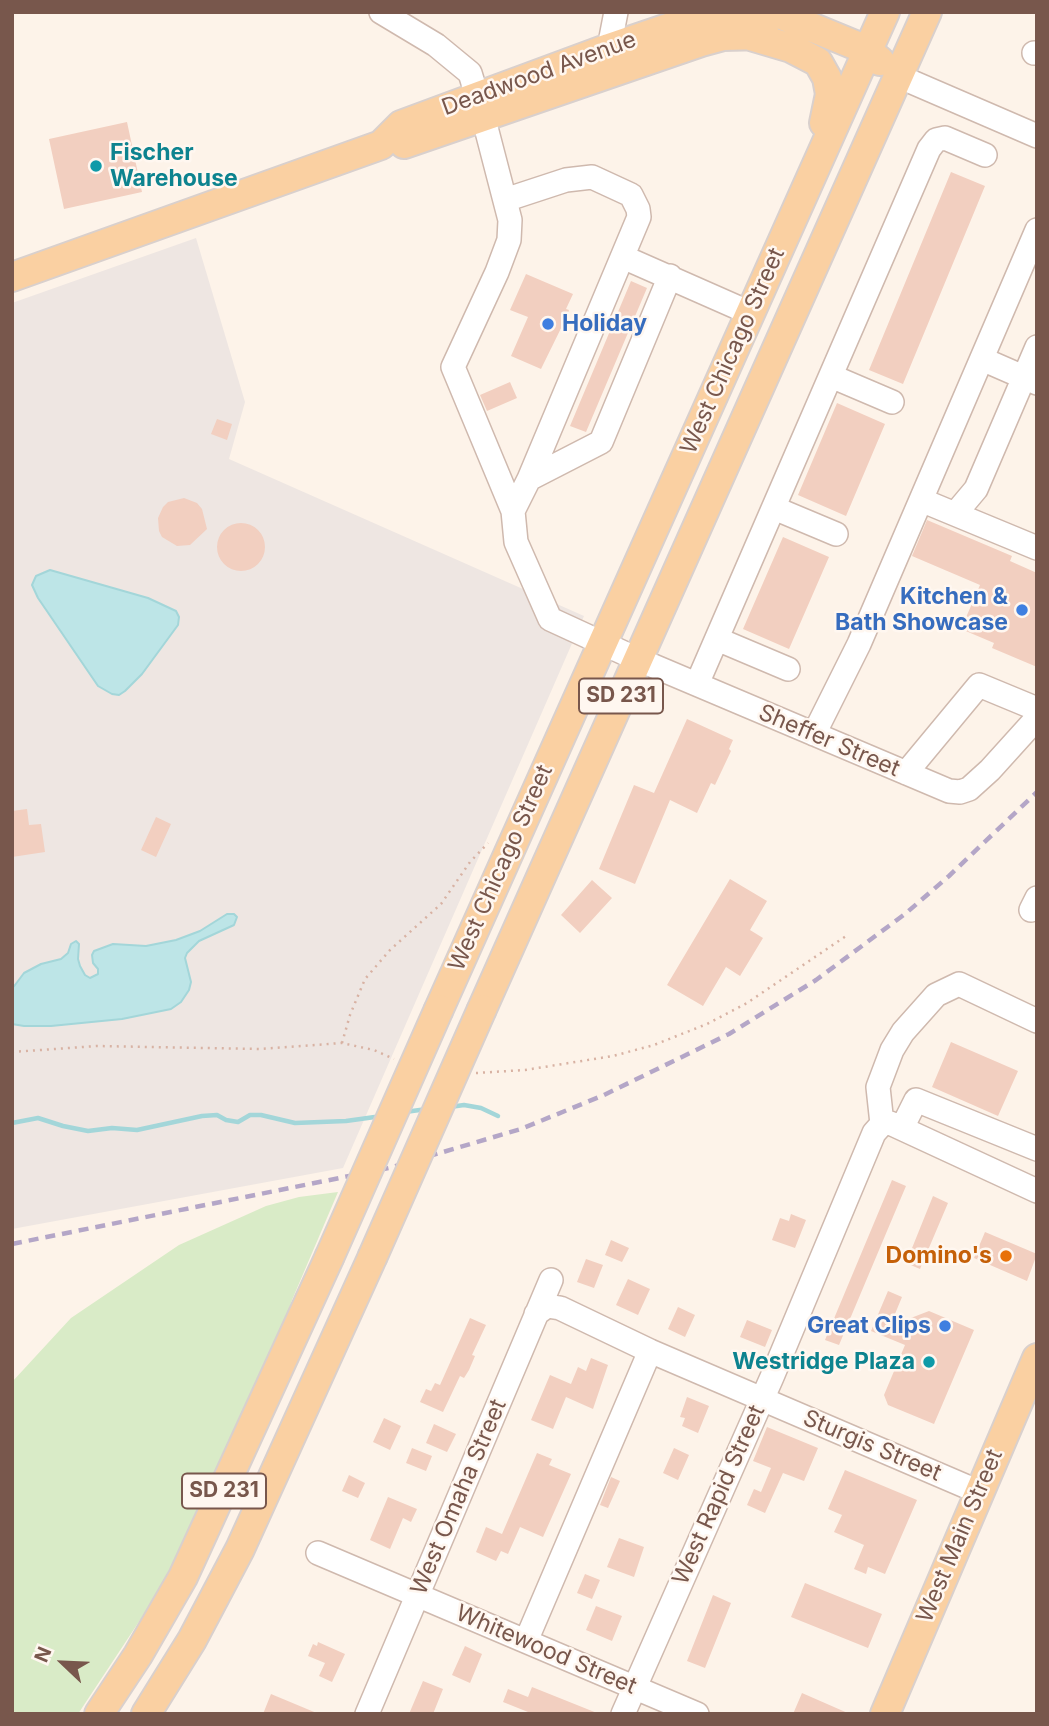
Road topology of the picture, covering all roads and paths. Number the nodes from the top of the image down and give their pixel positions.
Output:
1 (381, 12) edge
2 (616, 12) edge
3 (885, 12) edge
4 (912, 12) edge
5 (926, 12) edge
6 (756, 20) edge
7 (614, 58) junction
8 (863, 60) junction
9 (898, 76) junction
10 (480, 106) junction
11 (975, 110) junction
12 (1037, 136) edge
13 (960, 144) junction
14 (985, 155) dead end
15 (505, 200) junction
16 (1037, 230) edge
17 (623, 257) junction
18 (1029, 271) edge
19 (670, 276) junction
20 (12, 277) edge
21 (745, 311) junction
22 (1037, 347) edge
23 (982, 359) junction
24 (831, 376) junction
25 (1030, 380) edge
26 (892, 402) dead end
27 (529, 479) junction
28 (674, 482) junction
29 (921, 500) junction
30 (774, 508) junction
31 (513, 511) junction
32 (955, 514) junction
33 (836, 534) dead end
34 (648, 544) junction
35 (1037, 548) edge
36 (717, 639) junction
37 (601, 644) junction
38 (637, 659) junction
39 (788, 669) dead end
40 (697, 684) junction
41 (1037, 709) edge
42 (1037, 718) edge
43 (814, 734) junction
44 (906, 773) junction
45 (495, 835) dead end
46 (1037, 1021) edge
47 (342, 1043) dead end
48 (892, 1126) junction
49 (1015, 1141) junction
50 (1037, 1149) edge
51 (1002, 1175) junction
52 (1037, 1191) edge
53 (551, 1280) dead end
54 (536, 1314) junction
55 (650, 1351) junction
56 (1037, 1358) edge
57 (762, 1399) junction
58 (979, 1492) junction
59 (318, 1553) dead end
60 (417, 1596) junction
61 (526, 1642) junction
62 (634, 1687) junction
63 (99, 1714) edge
64 (146, 1714) edge
65 (367, 1714) edge
66 (623, 1714) edge
67 (697, 1714) edge
68 (885, 1714) edge

1 - 10 street, Sheffer Street
2 - 7 street
3 - 8 main road, West Chicago Street / SD 231
4 - 9 main road
5 - 9 main road, SD 231
6 - 7 main road, Deadwood Avenue
6 - 8 main road, Deadwood Avenue
6 - 21 main road
7 - 10 main road, Deadwood Avenue
8 - 9 main road, Deadwood Avenue
8 - 21 main road, West Chicago Street / SD 231
9 - 11 street, Deadwood Avenue
9 - 38 main road, West Chicago Street / SD 231
10 - 15 street, Sheffer Street
10 - 20 main road, Deadwood Avenue
11 - 12 street, Deadwood Avenue
11 - 13 street
13 - 14 street
13 - 24 street
15 - 17 street
15 - 31 street, Sheffer Street
16 - 18 street
17 - 19 street
17 - 27 street
18 - 23 street
19 - 21 street
19 - 27 street
21 - 28 main road, West Chicago Street / SD 231
21 - 34 main road
22 - 25 street
23 - 25 street
23 - 29 street
24 - 26 street
24 - 30 street
25 - 32 street
27 - 31 street
28 - 34 main road, West Chicago Street / SD 231
28 - 38 main road
29 - 32 street
29 - 43 street
30 - 33 street
30 - 36 street
31 - 37 street, Sheffer Street
32 - 35 street
34 - 37 main road, West Chicago Street / SD 231
36 - 39 street
36 - 40 street
37 - 38 street, Sheffer Street
37 - 63 main road, West Chicago Street / SD 231, bridge
38 - 40 street, Sheffer Street
38 - 64 main road, West Chicago Street / SD 231, bridge
40 - 43 street, Sheffer Street
41 - 44 street
42 - 44 street, Sheffer Street
43 - 44 street, Sheffer Street
45 - 47 path
46 - 48 street
48 - 49 street, West Rapid Street
48 - 51 street
48 - 57 street, West Rapid Street
49 - 50 street
49 - 51 street
51 - 52 street
53 - 54 street, West Omaha Street
54 - 55 street, Sturgis Street
54 - 60 street, West Omaha Street
55 - 57 street, Sturgis Street
55 - 61 street
56 - 58 main road, West Main Street
57 - 58 street, Sturgis Street
57 - 62 street, West Rapid Street
58 - 68 main road, West Main Street
59 - 60 street, Whitewood Street
60 - 61 street, Whitewood Street
60 - 65 street, West Omaha Street
61 - 62 street, Whitewood Street
62 - 66 street, West Rapid Street
62 - 67 street, Whitewood Street

